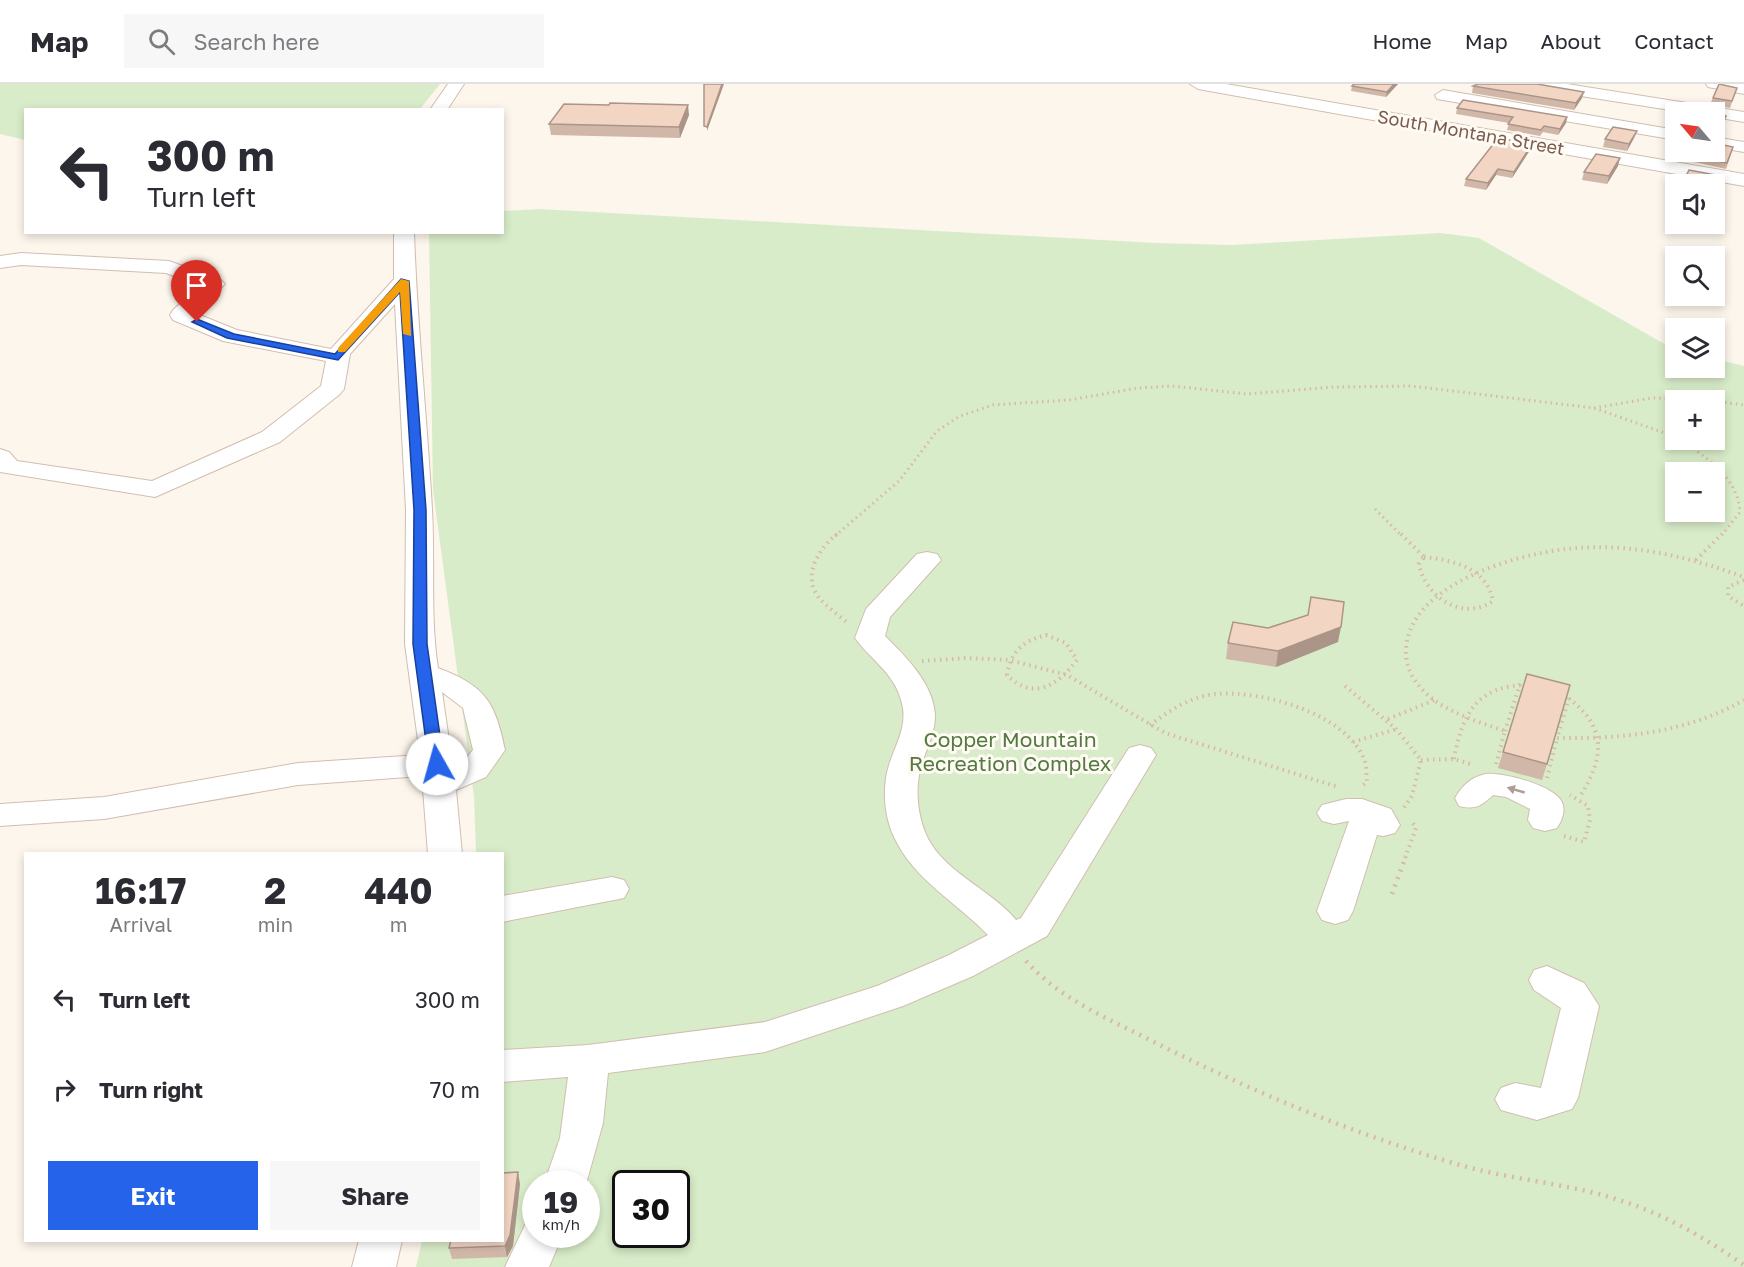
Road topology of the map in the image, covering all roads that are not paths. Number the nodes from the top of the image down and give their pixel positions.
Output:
1 (456, 84) edge
2 (1198, 84) edge
3 (1316, 84) edge
4 (1536, 84) edge
5 (1714, 84) edge
6 (1744, 88) edge
7 (1447, 89) edge
8 (1299, 102) junction
9 (439, 108) edge
10 (1744, 117) edge
11 (1421, 123) junction
12 (1665, 133) edge
13 (1725, 144) edge
14 (1744, 147) edge
15 (1743, 178) edge
16 (404, 234) edge
17 (0, 262) edge
18 (404, 281) junction
19 (338, 357) junction
20 (0, 457) edge
21 (927, 560) dead end
22 (426, 674) junction
23 (1145, 740) road end
24 (438, 773) junction
25 (1471, 798) dead end
26 (1369, 812) road end
27 (0, 815) edge
28 (1545, 820) dead end
29 (445, 852) edge
30 (612, 889) dead end
31 (504, 909) edge
32 (1335, 911) dead end
33 (1016, 946) junction
34 (1547, 980) dead end
35 (588, 1060) junction
36 (504, 1066) edge
37 (1515, 1098) dead end
38 (571, 1170) edge
39 (380, 1242) edge
40 (536, 1248) edge
41 (374, 1267) edge
42 (527, 1267) edge

1 - 9 street
2 - 8 street, South Montana Street
3 - 8 street
4 - 10 street
5 - 6 street
7 - 11 street
7 - 12 street
8 - 11 street, South Montana Street
11 - 15 street, South Montana Street
13 - 14 street
16 - 18 street
17 - 19 street
18 - 19 street
18 - 22 street
19 - 20 street
21 - 33 street
22 - 24 street
22 - 24 street
23 - 33 street
24 - 27 street
24 - 29 street
28 -> 25 street
26 - 32 street
30 - 31 street
33 - 35 street
34 - 37 street
35 - 36 street
35 - 38 street
39 - 41 street
40 - 42 street

